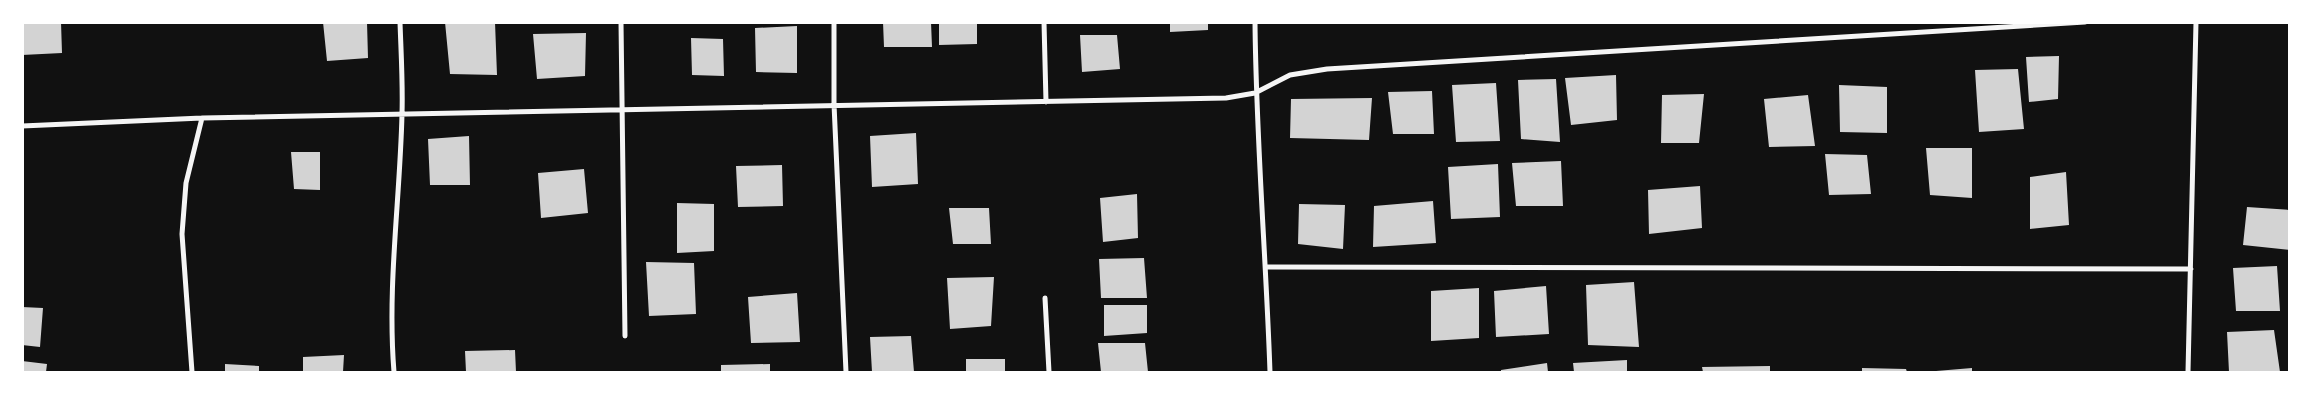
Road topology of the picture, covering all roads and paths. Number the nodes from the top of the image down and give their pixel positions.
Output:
1 (400, 22) edge
2 (621, 22) edge
3 (834, 22) edge
4 (1044, 22) edge
5 (1254, 22) edge
6 (2085, 22) edge
7 (2196, 22) edge
8 (1255, 92) junction
9 (1046, 102) junction
10 (834, 104) junction
11 (624, 110) junction
12 (402, 114) junction
13 (202, 118) junction
14 (22, 126) edge
15 (1267, 267) junction
16 (2191, 269) junction
17 (1046, 298) dead end
18 (625, 336) dead end
19 (192, 372) edge
20 (394, 372) edge
21 (846, 372) edge
22 (1049, 372) edge
23 (1270, 372) edge
24 (2188, 372) edge

1 - 12 street
2 - 11 street
3 - 10 street
4 - 9 street
5 - 8 street
6 - 8 street
7 - 16 street
8 - 9 street
8 - 15 street
9 - 10 street
10 - 11 street
10 - 21 street
11 - 12 street
11 - 18 street
12 - 13 street
12 - 20 street
13 - 14 street
13 - 19 street
15 - 16 street
15 - 23 street
16 - 24 street
17 - 22 street

